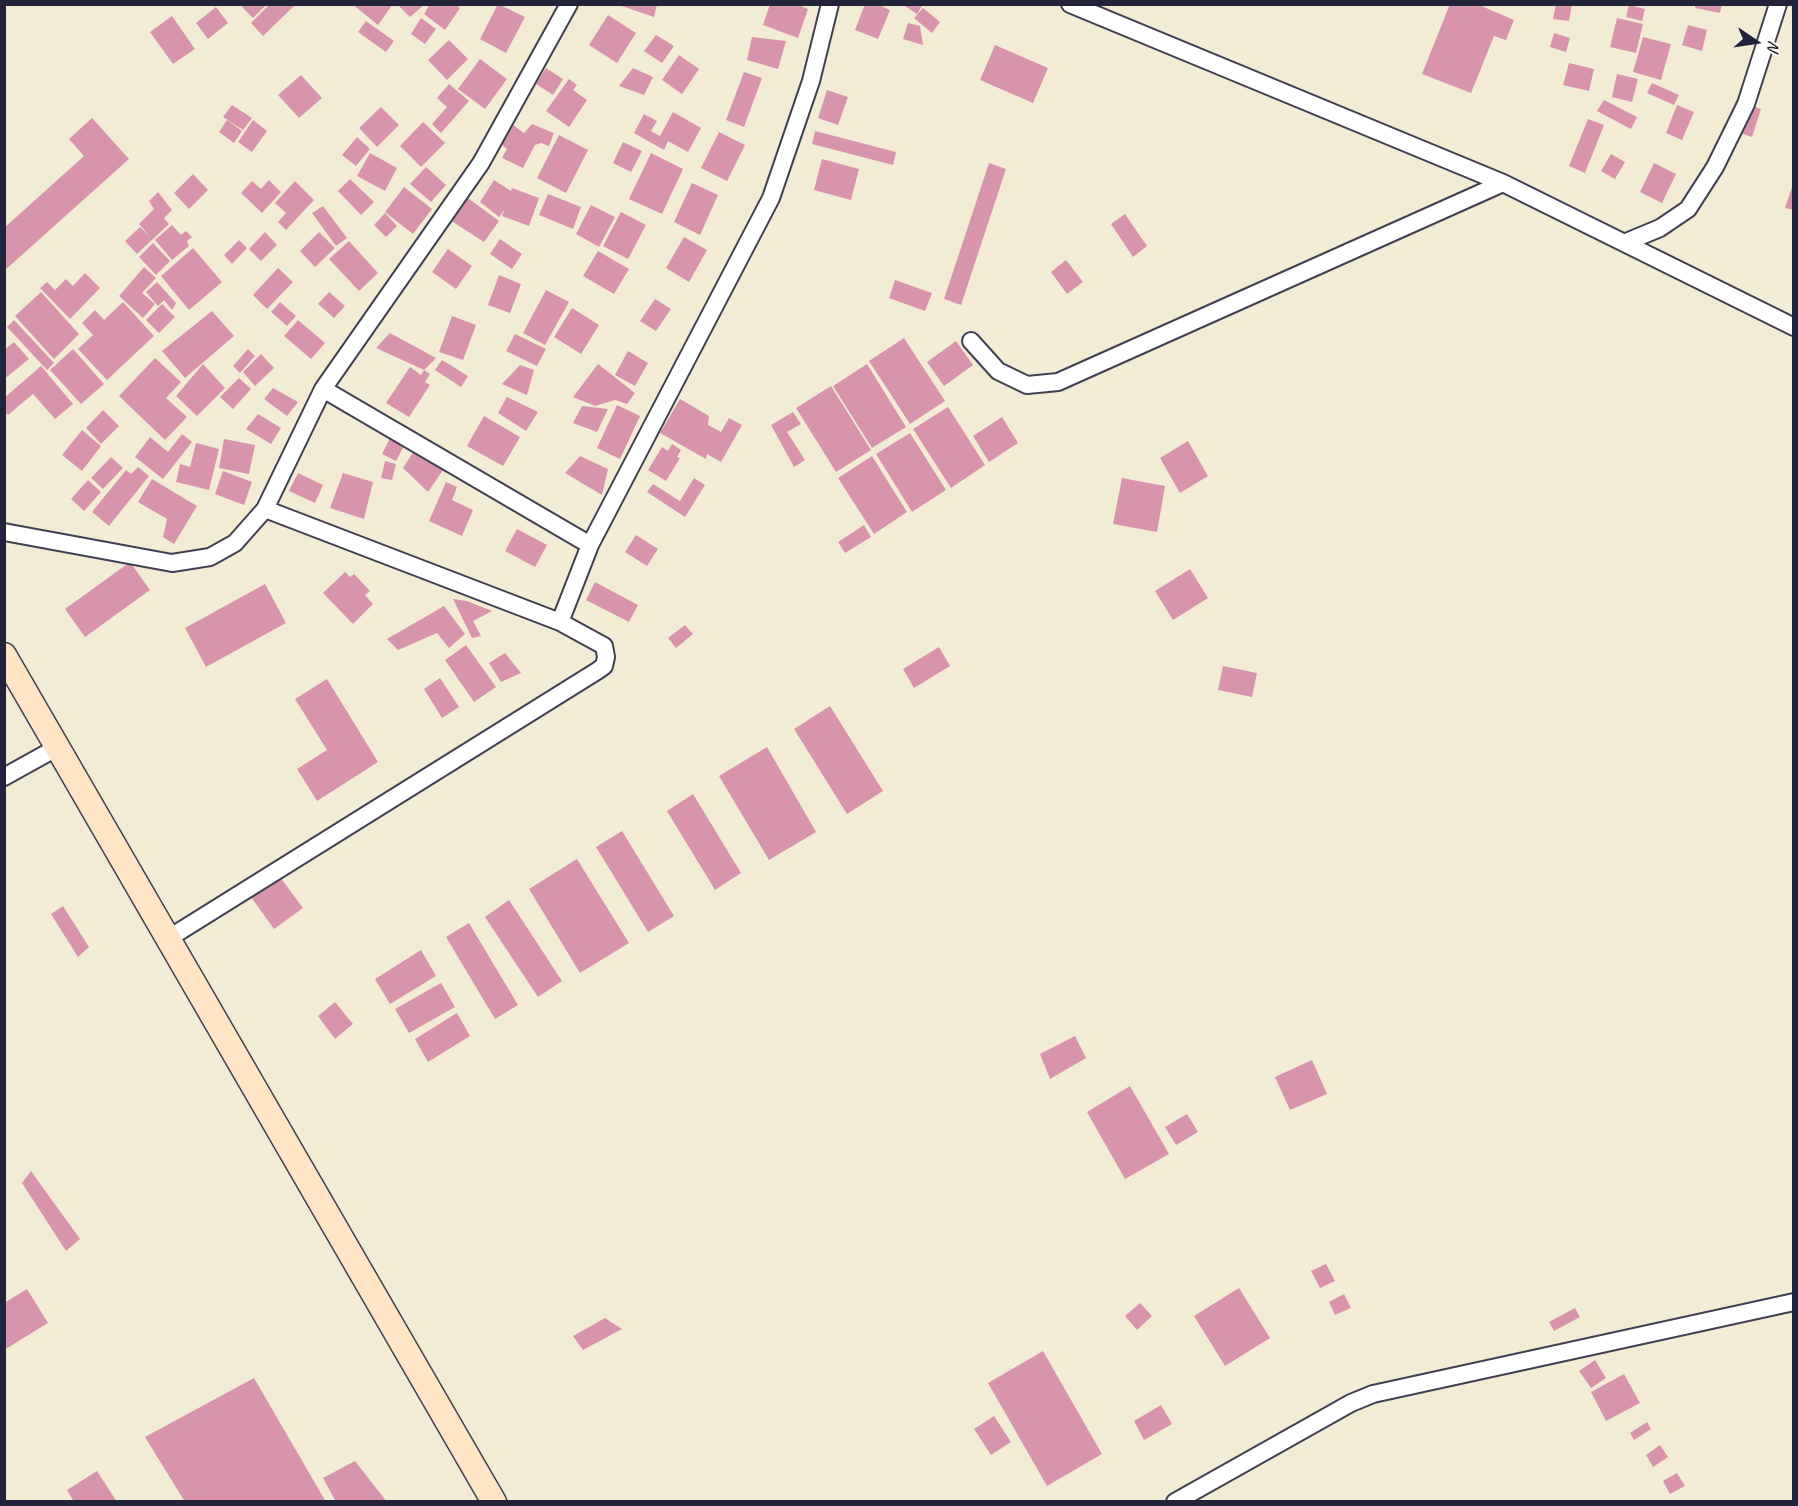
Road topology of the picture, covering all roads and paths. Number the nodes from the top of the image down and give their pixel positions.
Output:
1 (569, 4) edge
2 (830, 4) edge
3 (1070, 4) edge
4 (1778, 4) edge
5 (1110, 13) edge
6 (1503, 183) junction
7 (1624, 243) junction
8 (1794, 327) edge
9 (971, 341) dead end
10 (323, 389) junction
11 (265, 509) junction
12 (4, 532) edge
13 (590, 546) junction
14 (560, 622) junction
15 (4, 655) edge
16 (58, 747) junction
17 (4, 777) edge
18 (169, 938) junction
19 (1794, 1302) edge
20 (494, 1501) edge
21 (1175, 1502) edge

1 - 10 street
2 - 13 street
3 - 5 street
4 - 7 street
5 - 6 street
6 - 7 street
6 - 9 street
7 - 8 street
10 - 11 street
10 - 13 street
11 - 12 street
11 - 14 street
13 - 14 street
14 - 18 street
15 - 16 main road
16 - 17 street
16 - 18 main road
18 - 20 main road
19 - 21 street

